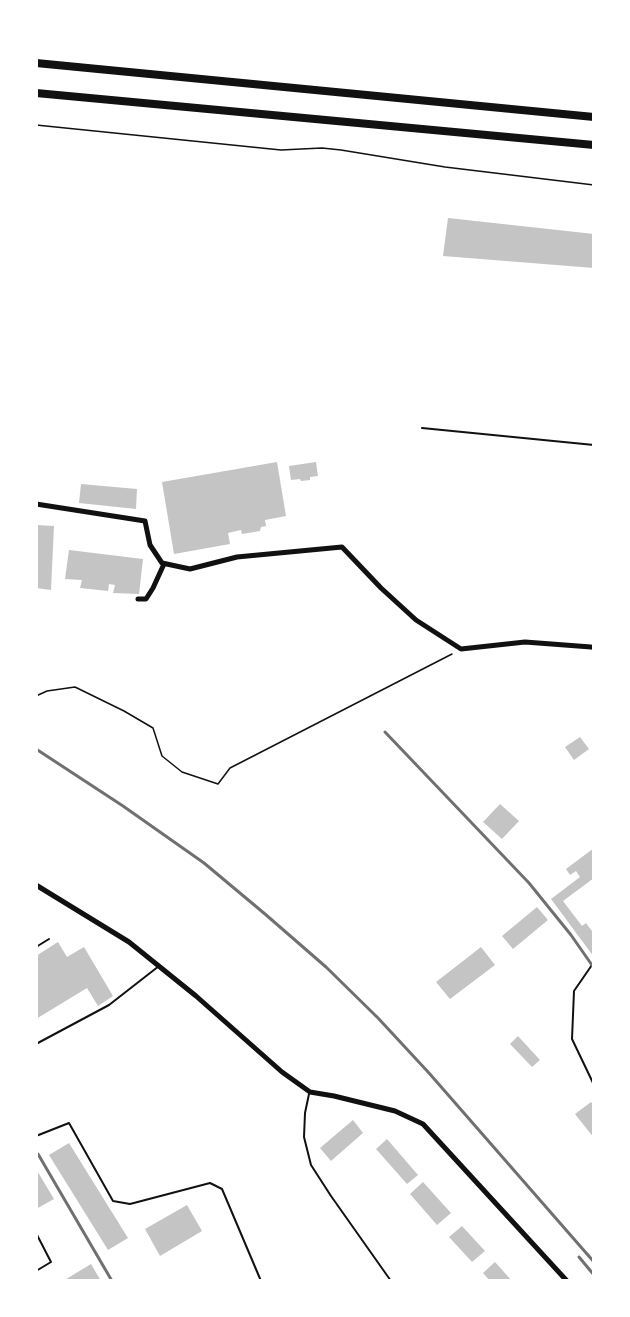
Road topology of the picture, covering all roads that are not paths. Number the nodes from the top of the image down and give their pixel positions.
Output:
1 (36, 63) edge
2 (36, 93) edge
3 (594, 117) edge
4 (594, 145) edge
5 (422, 428) dead end
6 (594, 445) edge
7 (36, 504) edge
8 (164, 564) junction
9 (138, 599) dead end
10 (594, 648) edge
11 (36, 885) edge
12 (49, 939) dead end
13 (36, 946) edge
14 (594, 962) edge
15 (159, 966) junction
16 (36, 1044) edge
17 (594, 1084) edge
18 (310, 1092) junction
19 (36, 1136) edge
20 (36, 1233) edge
21 (36, 1271) edge
22 (261, 1281) edge
23 (391, 1281) edge
24 (567, 1281) edge

1 - 3 main road
2 - 4 main road
5 - 6 lane
7 - 8 street
8 - 9 street
8 - 10 street
11 - 15 street
12 - 13 lane
14 - 17 lane
15 - 16 lane
15 - 18 street
18 - 23 lane
18 - 24 street
19 - 22 lane
20 - 21 lane

